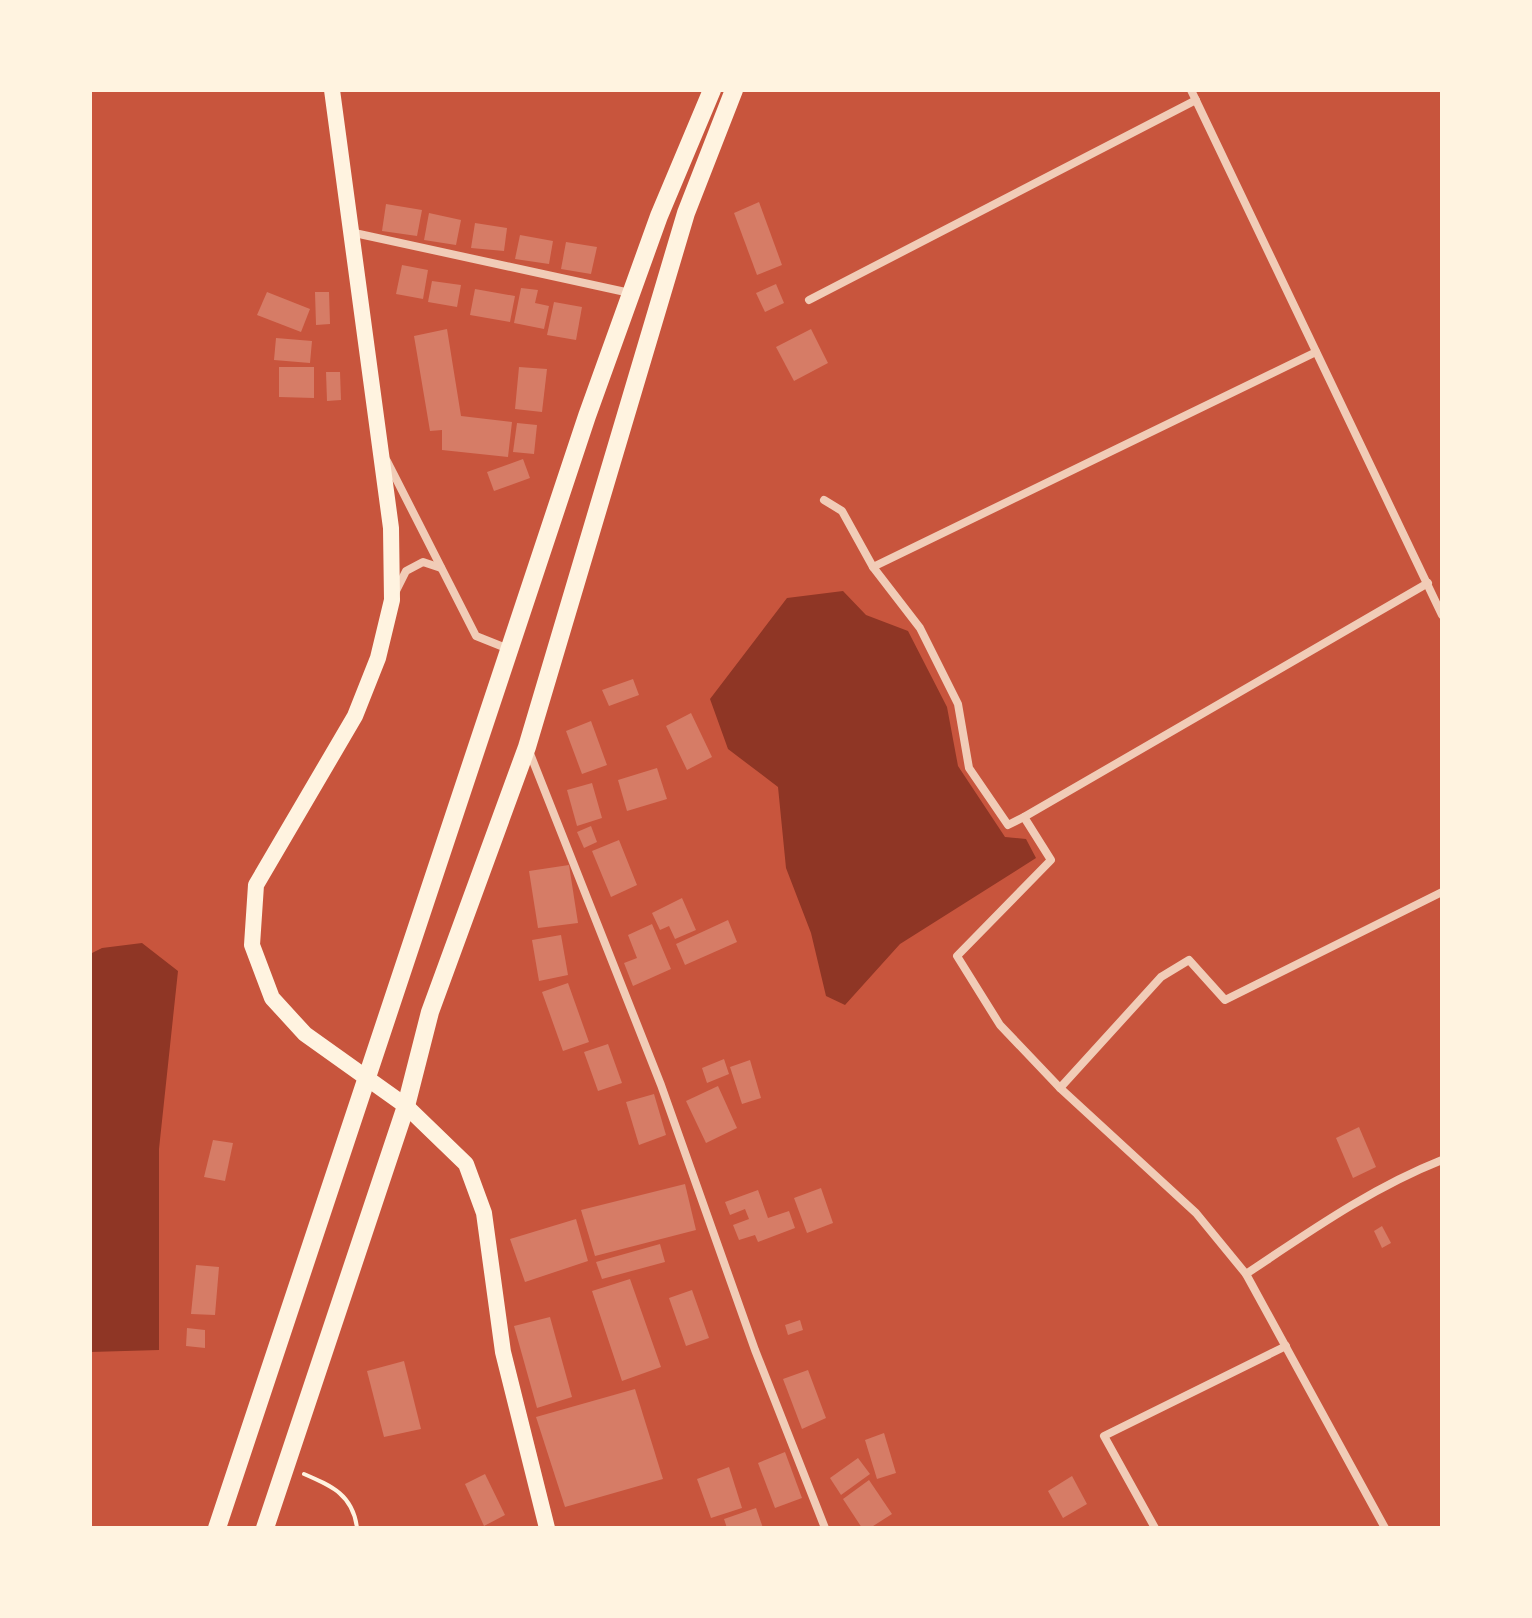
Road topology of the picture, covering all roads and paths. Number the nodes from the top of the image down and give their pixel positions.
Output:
1 (332, 90) edge
2 (712, 90) edge
3 (734, 90) edge
4 (1191, 90) edge
5 (1196, 100) junction
6 (349, 232) junction
7 (631, 293) junction
8 (809, 300) dead end
9 (1316, 352) junction
10 (382, 450) junction
11 (824, 500) dead end
12 (873, 567) junction
13 (441, 568) junction
14 (1428, 583) junction
15 (392, 600) junction
16 (1442, 615) edge
17 (512, 650) junction
18 (527, 747) junction
19 (1024, 817) junction
20 (1442, 892) edge
21 (368, 1080) junction
22 (1060, 1088) junction
23 (406, 1106) junction
24 (1442, 1160) edge
25 (1246, 1274) junction
26 (1286, 1346) junction
27 (285, 1468) junction
28 (217, 1528) edge
29 (265, 1528) edge
30 (357, 1528) edge
31 (547, 1528) edge
32 (825, 1528) edge
33 (1155, 1528) edge
34 (1385, 1528) edge

1 - 6 main road
2 - 7 main road
3 - 18 main road
4 - 5 street
5 - 8 street
5 - 9 street
6 - 7 street
6 - 10 main road
7 - 17 main road
9 - 12 street
9 - 14 street
10 - 13 street
10 - 15 main road
11 - 12 street
12 - 19 street
13 - 15 street
13 - 17 street
14 - 16 street
14 - 19 street
15 - 21 main road
17 - 21 main road
18 - 23 main road
18 - 32 street
19 - 22 street
20 - 22 street
21 - 23 main road
21 - 28 main road
22 - 25 street
23 - 27 main road
23 - 31 main road
24 - 25 street
25 - 26 street
26 - 33 street
26 - 34 street
27 - 29 main road
27 - 30 path

